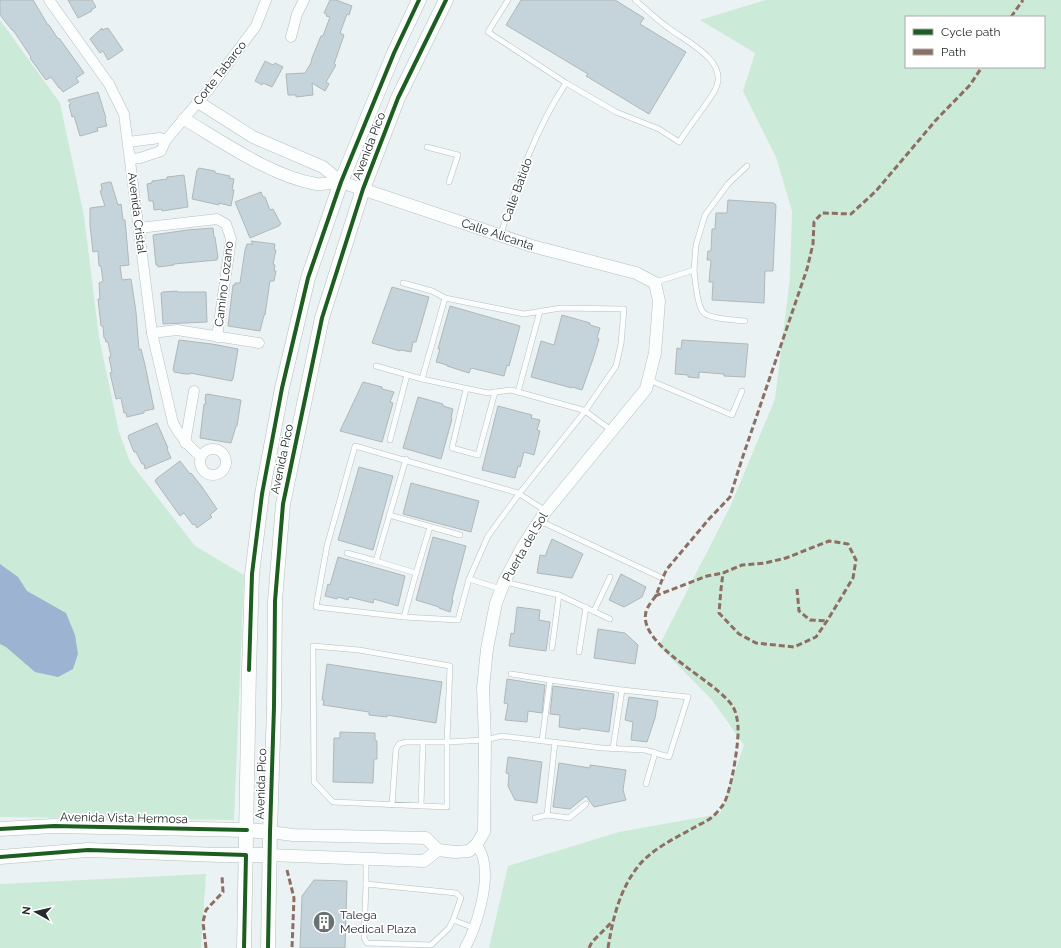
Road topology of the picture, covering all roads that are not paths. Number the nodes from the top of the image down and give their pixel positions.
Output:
1 (49, 0) edge
2 (266, 0) edge
3 (304, 0) edge
4 (419, 0) edge
5 (446, 0) edge
6 (508, 0) edge
7 (635, 0) edge
8 (291, 37) dead end
9 (566, 83) junction
10 (198, 102) junction
11 (184, 119) junction
12 (166, 140) junction
13 (128, 142) junction
14 (427, 147) dead end
15 (130, 159) junction
16 (747, 166) dead end
17 (341, 182) junction
18 (449, 182) dead end
19 (363, 189) junction
20 (139, 228) junction
21 (501, 234) junction
22 (694, 270) junction
23 (403, 283) dead end
24 (655, 283) junction
25 (445, 298) junction
26 (540, 311) junction
27 (745, 321) dead end
28 (152, 333) junction
29 (217, 337) junction
30 (259, 343) dead end
31 (376, 366) dead end
32 (407, 375) junction
33 (422, 379) junction
34 (648, 380) junction
35 (466, 389) junction
36 (194, 391) dead end
37 (742, 391) dead end
38 (495, 392) junction
39 (518, 392) junction
40 (586, 412) junction
41 (611, 430) junction
42 (390, 440) dead end
43 (185, 443) junction
44 (201, 457) dead end
45 (406, 459) junction
46 (519, 494) junction
47 (389, 515) junction
48 (542, 516) junction
49 (430, 527) junction
50 (460, 535) dead end
51 (347, 553) dead end
52 (376, 561) junction
53 (416, 573) junction
54 (610, 577) dead end
55 (662, 578) dead end
56 (469, 579) junction
57 (503, 585) junction
58 (559, 595) junction
59 (586, 607) junction
60 (594, 612) junction
61 (404, 617) junction
62 (610, 619) dead end
63 (552, 648) dead end
64 (579, 652) dead end
65 (511, 674) dead end
66 (550, 680) junction
67 (622, 690) junction
68 (485, 740) junction
69 (542, 741) junction
70 (423, 742) junction
71 (447, 742) junction
72 (555, 742) junction
73 (613, 748) junction
74 (655, 753) junction
75 (646, 784) dead end
76 (392, 804) junction
77 (586, 804) dead end
78 (421, 806) junction
79 (547, 815) junction
80 (535, 818) dead end
81 (0, 829) edge
82 (247, 830) junction
83 (270, 832) junction
84 (478, 844) junction
85 (438, 850) junction
86 (246, 855) junction
87 (269, 855) junction
88 (0, 858) edge
89 (366, 859) junction
90 (366, 884) junction
91 (453, 920) junction
92 (474, 928) junction
93 (244, 948) edge
94 (268, 948) edge
95 (465, 948) edge

1 - 13 street, Avenida Cristal
2 - 10 street, Corte Tabarco
3 - 8 street
4 - 17 main road, Avenida Pico
5 - 19 main road, Avenida Pico
6 - 9 lane
7 - 9 lane
9 - 21 lane, Calle Batido
10 - 11 street, Corte Tabarco
10 - 17 street, Calle Alicanta
11 - 12 street, Corte Tabarco
11 - 17 street, Calle Alicanta
12 - 13 street
12 - 15 street, Corte Tabarco
13 - 15 street, Avenida Cristal
14 - 18 lane
15 - 20 street, Avenida Cristal
16 - 22 lane
17 - 19 street, Calle Alicanta
17 - 82 main road, Avenida Pico
19 - 21 street, Calle Alicanta
19 - 83 main road, Avenida Pico
20 - 28 street, Avenida Cristal
20 - 29 street, Camino Lozano
21 - 24 street, Calle Alicanta
22 - 24 lane
22 - 27 lane
23 - 25 lane
24 - 34 street, Puerta del Sol
25 - 26 lane
25 - 33 lane
26 - 39 lane
26 - 40 lane
28 - 29 street
28 - 43 street, Avenida Cristal
29 - 30 street
31 - 32 lane
32 - 33 lane
32 - 42 lane
33 - 35 lane
34 - 37 lane
34 - 41 street, Puerta del Sol
35 - 38 lane
35 - 38 lane
36 - 43 street
38 - 39 lane
39 - 40 lane
40 - 41 lane
40 - 46 lane
41 - 48 street, Puerta del Sol
43 - 44 street, Avenida Cristal
45 - 46 lane
45 - 47 lane
45 - 61 lane
46 - 48 lane
46 - 56 lane
47 - 49 lane
47 - 52 lane
48 - 55 lane
48 - 57 street, Puerta del Sol
49 - 50 lane
49 - 53 lane
51 - 52 lane
52 - 53 lane
53 - 61 lane
54 - 60 lane
56 - 57 lane
56 - 61 lane
57 - 58 lane
57 - 68 street, Puerta del Sol
58 - 59 lane
58 - 63 lane
59 - 60 lane
59 - 64 lane
60 - 62 lane
65 - 66 lane
66 - 67 lane
66 - 69 lane
67 - 73 lane
67 - 74 lane
68 - 69 lane
68 - 71 lane
68 - 84 street, Puerta del Sol
69 - 72 lane
70 - 71 lane
70 - 76 lane
70 - 78 lane
71 - 76 lane
71 - 78 lane
72 - 73 lane
72 - 79 lane
73 - 74 lane
74 - 75 lane
76 - 78 lane
77 - 79 lane
79 - 80 lane
81 - 82 main road, Avenida Vista Hermosa
82 - 83 main road, Avenida Vista Hermosa
82 - 86 main road, Avenida Pico
83 - 85 street, Avenida Vista Hermosa
83 - 87 main road, Avenida Pico
84 - 85 street
84 - 92 street
85 - 89 street
86 - 87 main road
86 - 88 main road
86 - 93 main road, Avenida Pico
87 - 89 street
87 - 94 main road, Avenida Pico
89 - 90 lane
90 - 91 lane
90 - 91 lane
91 - 92 lane
92 - 95 street

